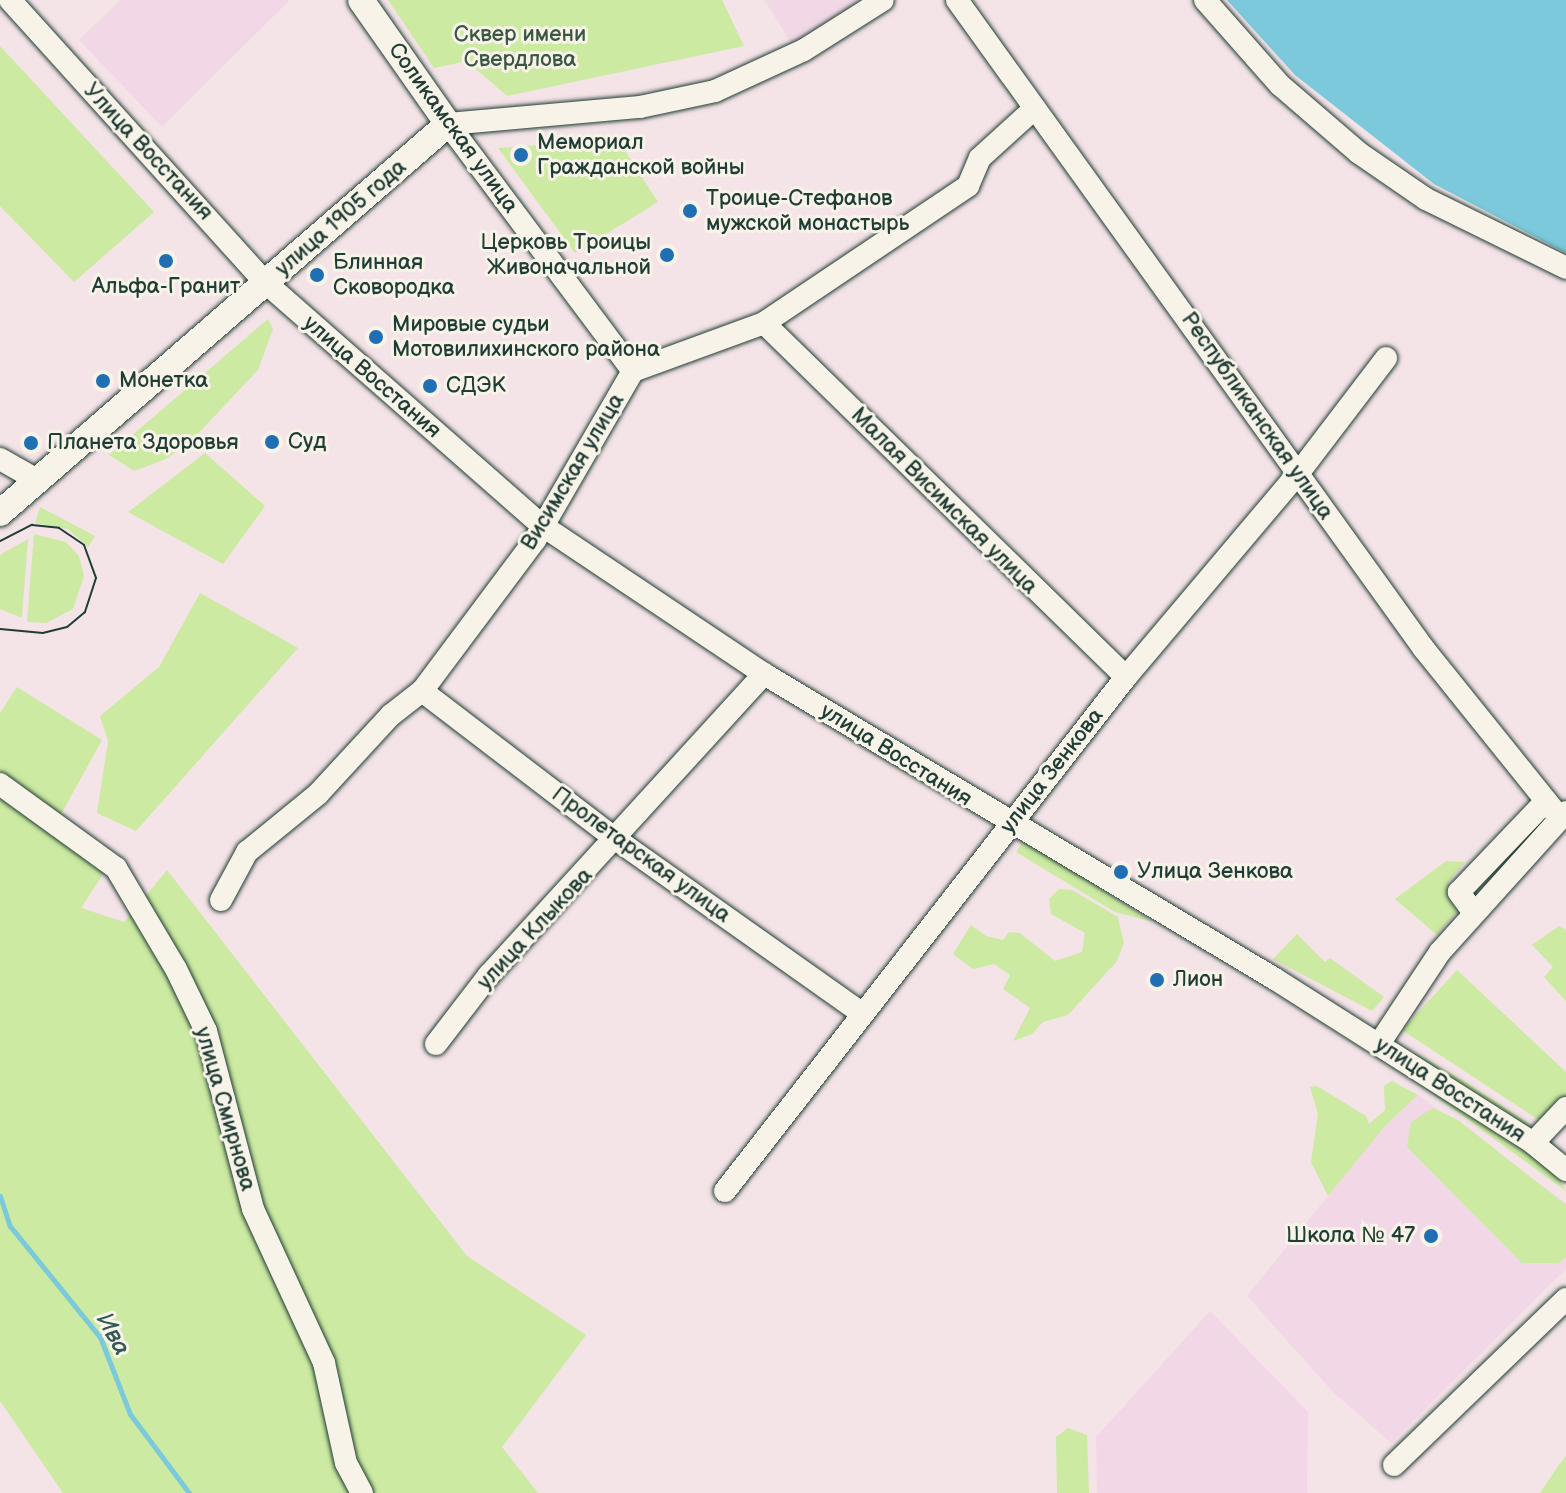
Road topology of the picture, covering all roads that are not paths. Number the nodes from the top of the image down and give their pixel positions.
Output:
1 (361, 0) edge
2 (883, 0) edge
3 (957, 0) edge
4 (1205, 0) edge
5 (19, 8) edge
6 (1035, 108) junction
7 (448, 124) junction
8 (1566, 268) edge
9 (266, 283) junction
10 (764, 323) junction
11 (1386, 358) dead end
12 (633, 371) junction
13 (0, 459) edge
14 (1297, 475) junction
15 (37, 480) junction
16 (0, 513) edge
17 (543, 526) junction
18 (764, 674) junction
19 (1126, 677) junction
20 (422, 691) junction
21 (0, 784) edge
22 (1557, 810) edge
23 (1011, 824) junction
24 (617, 840) junction
25 (221, 900) dead end
26 (863, 1014) junction
27 (436, 1044) dead end
28 (1379, 1044) junction
29 (1566, 1108) edge
30 (1533, 1143) junction
31 (1566, 1170) edge
32 (725, 1191) dead end
33 (1566, 1299) edge
34 (1394, 1465) dead end
35 (362, 1493) edge

1 - 7 main road, Соликамская улица
2 - 7 street
3 - 6 street, Республиканская улица
4 - 8 street
5 - 9 street, Улица Восстания
6 - 10 street, Висимская улица
6 - 14 street, Республиканская улица
7 - 9 main road, улица 1905 года
7 - 12 street, Соликамская улица
9 - 15 main road, улица 1905 года
9 - 17 street, улица Восстания
10 - 12 street, Висимская улица
10 - 19 street, Малая Висимская улица
11 - 14 street, улица Зенкова
12 - 17 street, Висимская улица
13 - 15 street
14 - 19 street, улица Зенкова
14 - 22 street, Республиканская улица
15 - 16 main road, улица 1905 года
17 - 18 street, улица Восстания
17 - 20 street, Висимская улица
18 - 23 street, улица Восстания
18 - 24 street, улица Клыкова
19 - 23 street, улица Зенкова
20 - 24 street, Пролетарская улица
20 - 25 street, Висимская улица
21 - 35 street, улица Смирнова
22 - 28 street
23 - 26 street, улица Зенкова
23 - 28 street, улица Восстания
24 - 26 street, Пролетарская улица
24 - 27 street, улица Клыкова
26 - 32 street, улица Зенкова
28 - 30 street, улица Восстания
29 - 30 street
30 - 31 street, улица Восстания
33 - 34 street

